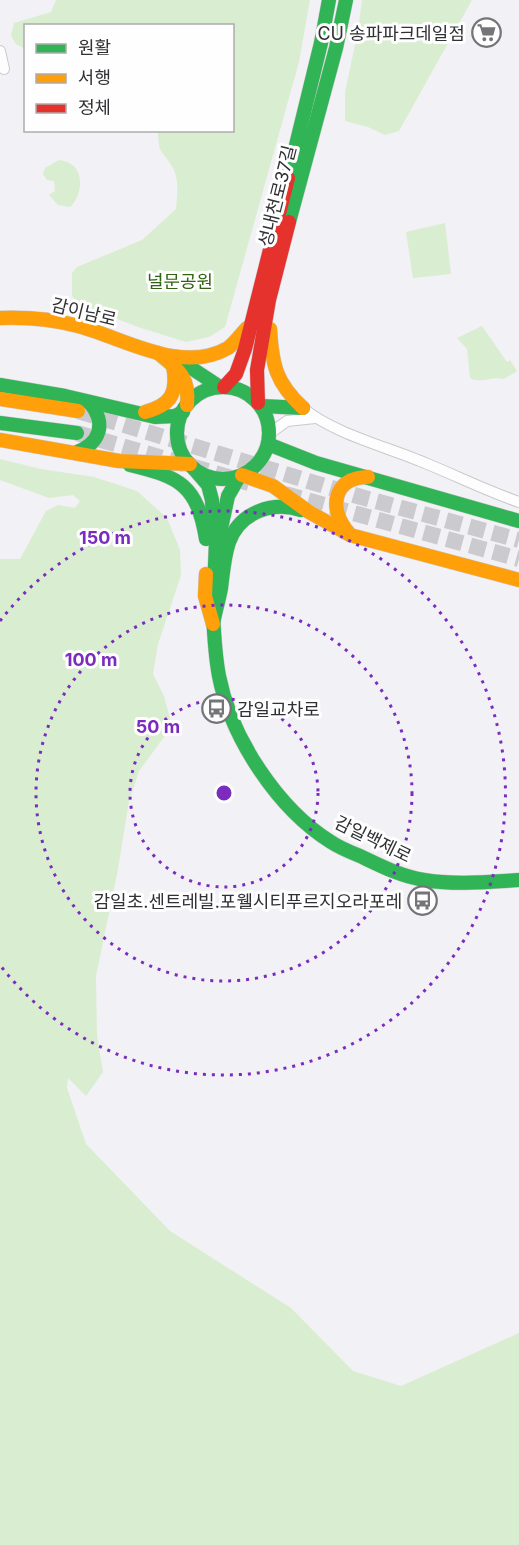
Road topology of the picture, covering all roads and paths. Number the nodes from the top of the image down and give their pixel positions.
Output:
1 (329, 0) edge
2 (346, 0) edge
3 (0, 51) edge
4 (4, 69) dead end
5 (304, 137) junction
6 (269, 300) junction
7 (0, 318) edge
8 (251, 321) junction
9 (174, 361) junction
10 (0, 385) edge
11 (222, 387) junction
12 (0, 399) edge
13 (259, 405) junction
14 (83, 407) junction
15 (185, 408) junction
16 (303, 408) junction
17 (124, 410) junction
18 (316, 418) junction
19 (0, 423) edge
20 (77, 433) tunnel mouth
21 (269, 439) junction
22 (0, 440) edge
23 (75, 453) junction
24 (119, 461) junction
25 (193, 467) junction
26 (240, 476) junction
27 (369, 477) junction
28 (519, 502) edge
29 (309, 512) junction
30 (519, 521) edge
31 (350, 535) junction
32 (216, 541) junction
33 (519, 580) edge
34 (213, 624) junction
35 (519, 880) edge

1 - 5 main road, 성내천로37길
2 - 5 main road, 성내천로37길
3 - 4 street
5 - 6 main road, 성내천로37길
5 - 8 main road, 성내천로37길
6 - 13 main road, 성내천로37길
6 - 16 main road
7 - 9 main road, 감이남로
8 - 9 main road
8 - 11 main road, 성내천로37길
9 - 11 main road, 감이남로
9 - 15 main road
9 - 17 main road
10 - 14 main road
11 - 13 main road
11 - 15 main road
12 - 14 main road
13 - 16 main road
13 - 21 main road
14 - 17 main road
14 - 23 main road
15 - 17 main road
15 - 25 main road
16 - 18 street
18 - 21 street
18 - 28 street
19 - 20 main road
21 - 26 main road
21 - 27 main road
22 - 23 main road
23 - 24 main road
24 - 25 main road
24 - 34 main road
25 - 26 main road
25 - 32 main road
26 - 29 main road
26 - 32 main road
27 - 30 main road
27 - 31 main road
29 - 31 main road
29 - 34 main road
31 - 33 main road
32 - 34 main road, 감일백제로
34 - 35 main road, 감일백제로

